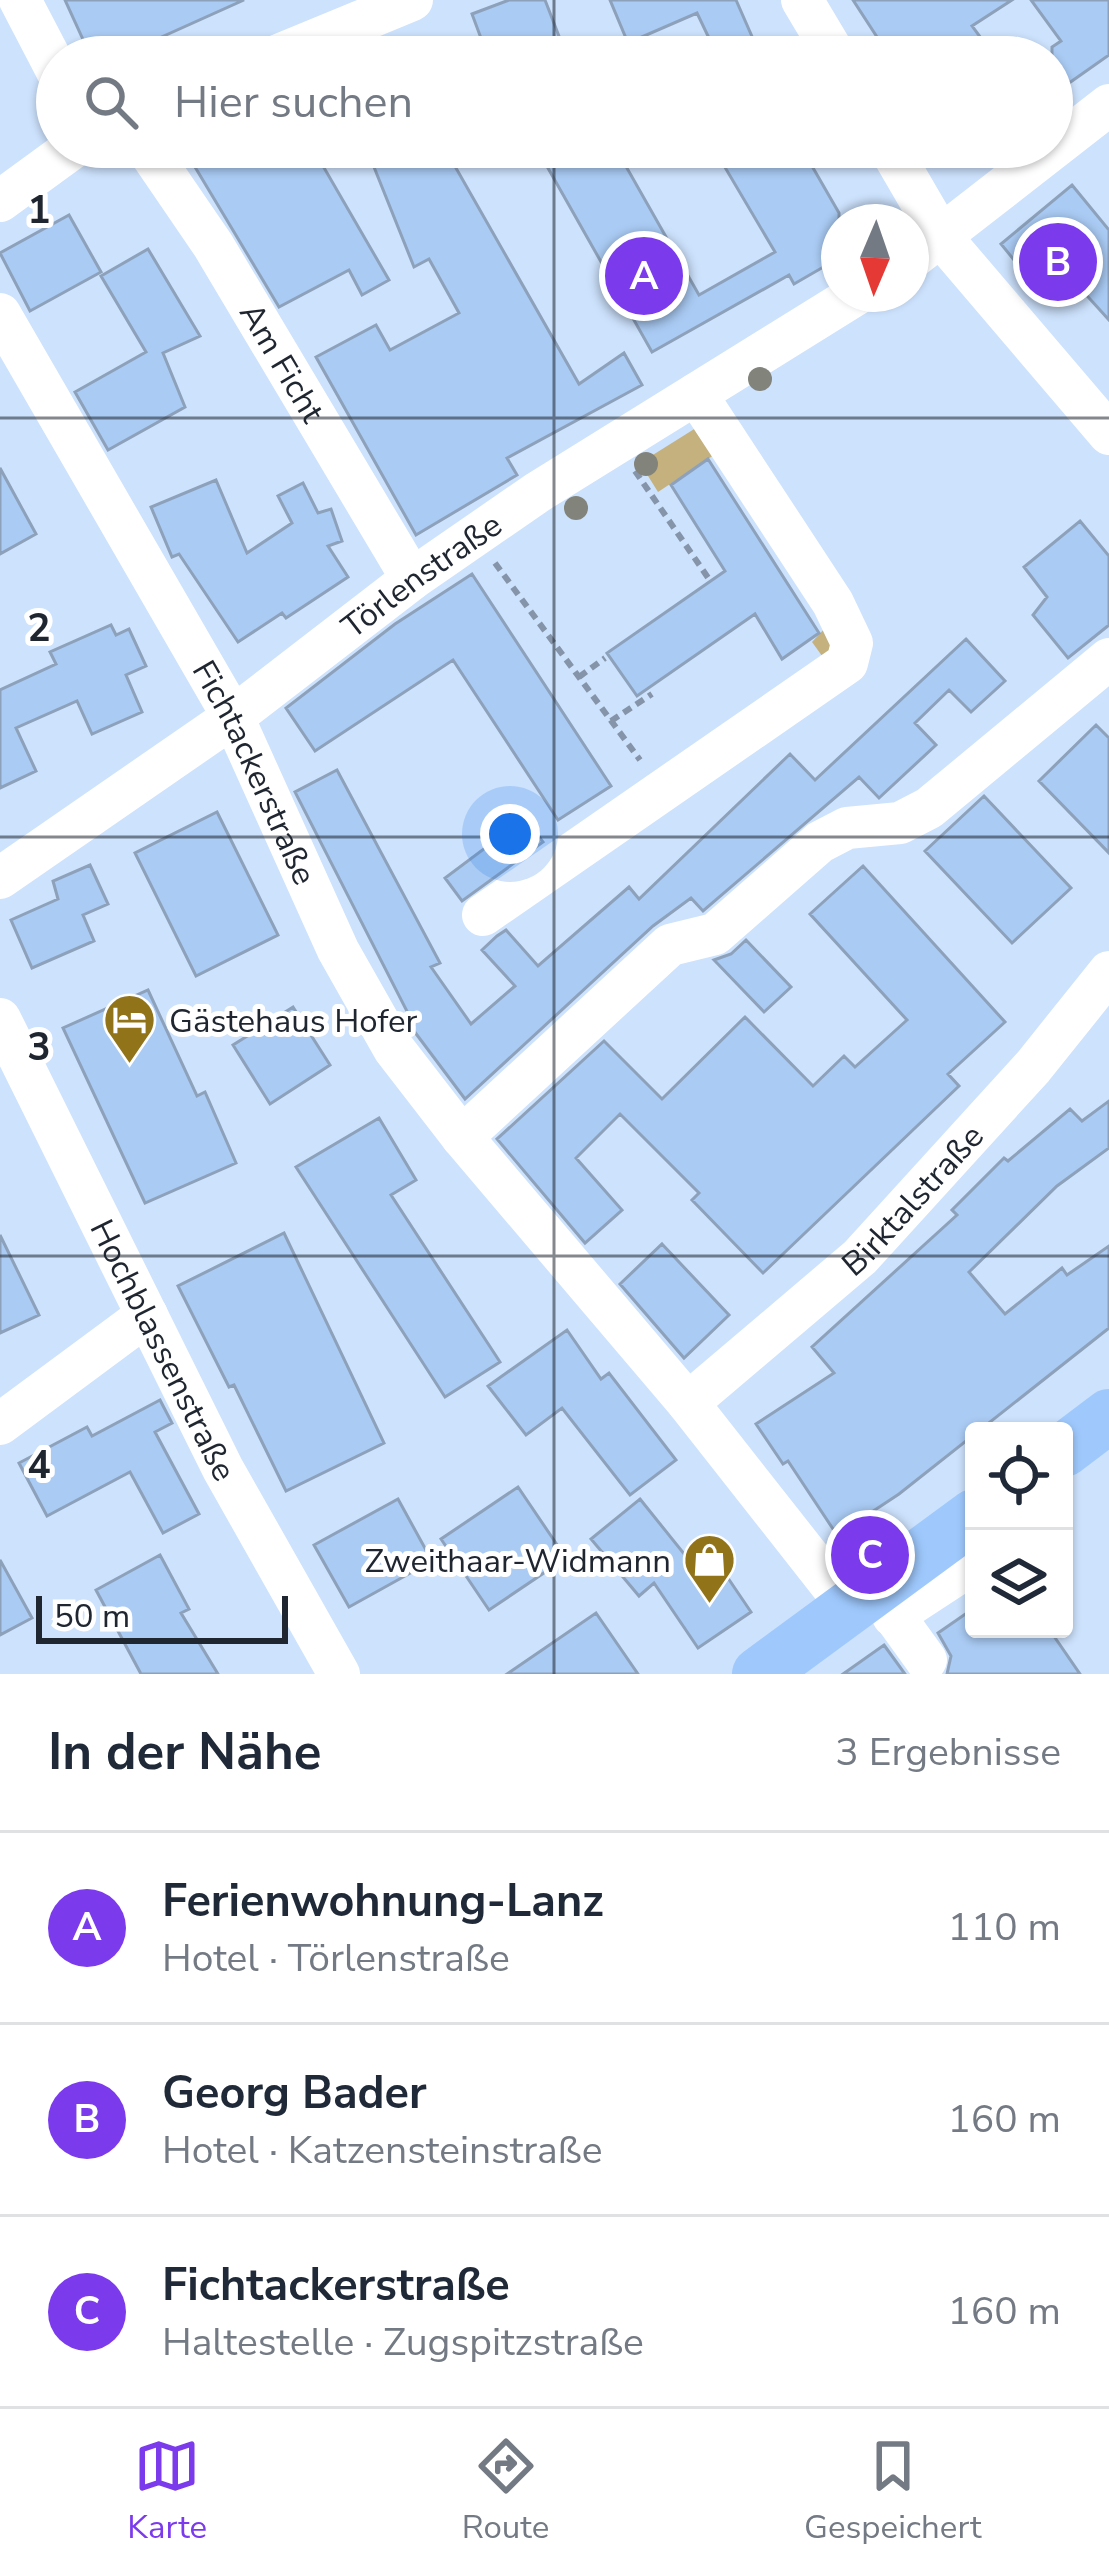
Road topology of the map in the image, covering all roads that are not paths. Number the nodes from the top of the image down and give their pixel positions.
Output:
1 (20, 0) edge
2 (412, 0) edge
3 (802, 0) edge
4 (39, 36) edge
5 (325, 36) edge
6 (823, 36) edge
7 (1109, 105) edge
8 (1073, 133) edge
9 (45, 168) edge
10 (160, 168) edge
11 (897, 168) edge
12 (1029, 168) edge
13 (0, 201) edge
14 (910, 204) edge
15 (929, 246) edge
16 (929, 250) edge
17 (828, 312) edge
18 (0, 314) edge
19 (696, 394) junction
20 (1109, 434) edge
21 (412, 579) junction
22 (1109, 659) edge
23 (233, 717) junction
24 (0, 878) edge
25 (483, 915) dead end
26 (1109, 972) edge
27 (0, 1019) edge
28 (462, 1137) junction
29 (147, 1315) junction
30 (688, 1403) junction
31 (1109, 1416) edge
32 (0, 1424) edge
33 (1073, 1443) edge
34 (965, 1524) edge
35 (965, 1566) edge
36 (872, 1604) junction
37 (926, 1660) dead end
38 (339, 1674) edge
39 (759, 1674) edge

1 - 4 street
2 - 5 street
3 - 6 street
7 - 8 street
9 - 13 street
10 - 21 street, Am Ficht
11 - 14 street
12 - 15 street
16 - 20 street
17 - 19 street, Törlenstraße
18 - 23 street, Fichtackerstraße
19 - 21 street, Törlenstraße
19 - 25 street
21 - 23 street, Törlenstraße
22 - 28 street
23 - 24 street, Törlenstraße
23 - 28 street, Fichtackerstraße
26 - 30 street, Birktalstraße
27 - 29 street, Hochblassenstraße
28 - 30 street, Fichtackerstraße
29 - 32 street
29 - 38 street, Hochblassenstraße
30 - 36 street, Fichtackerstraße
31 - 33 main road
34 - 36 main road
35 - 36 street
36 - 37 street, Fichtackerstraße
36 - 39 main road

